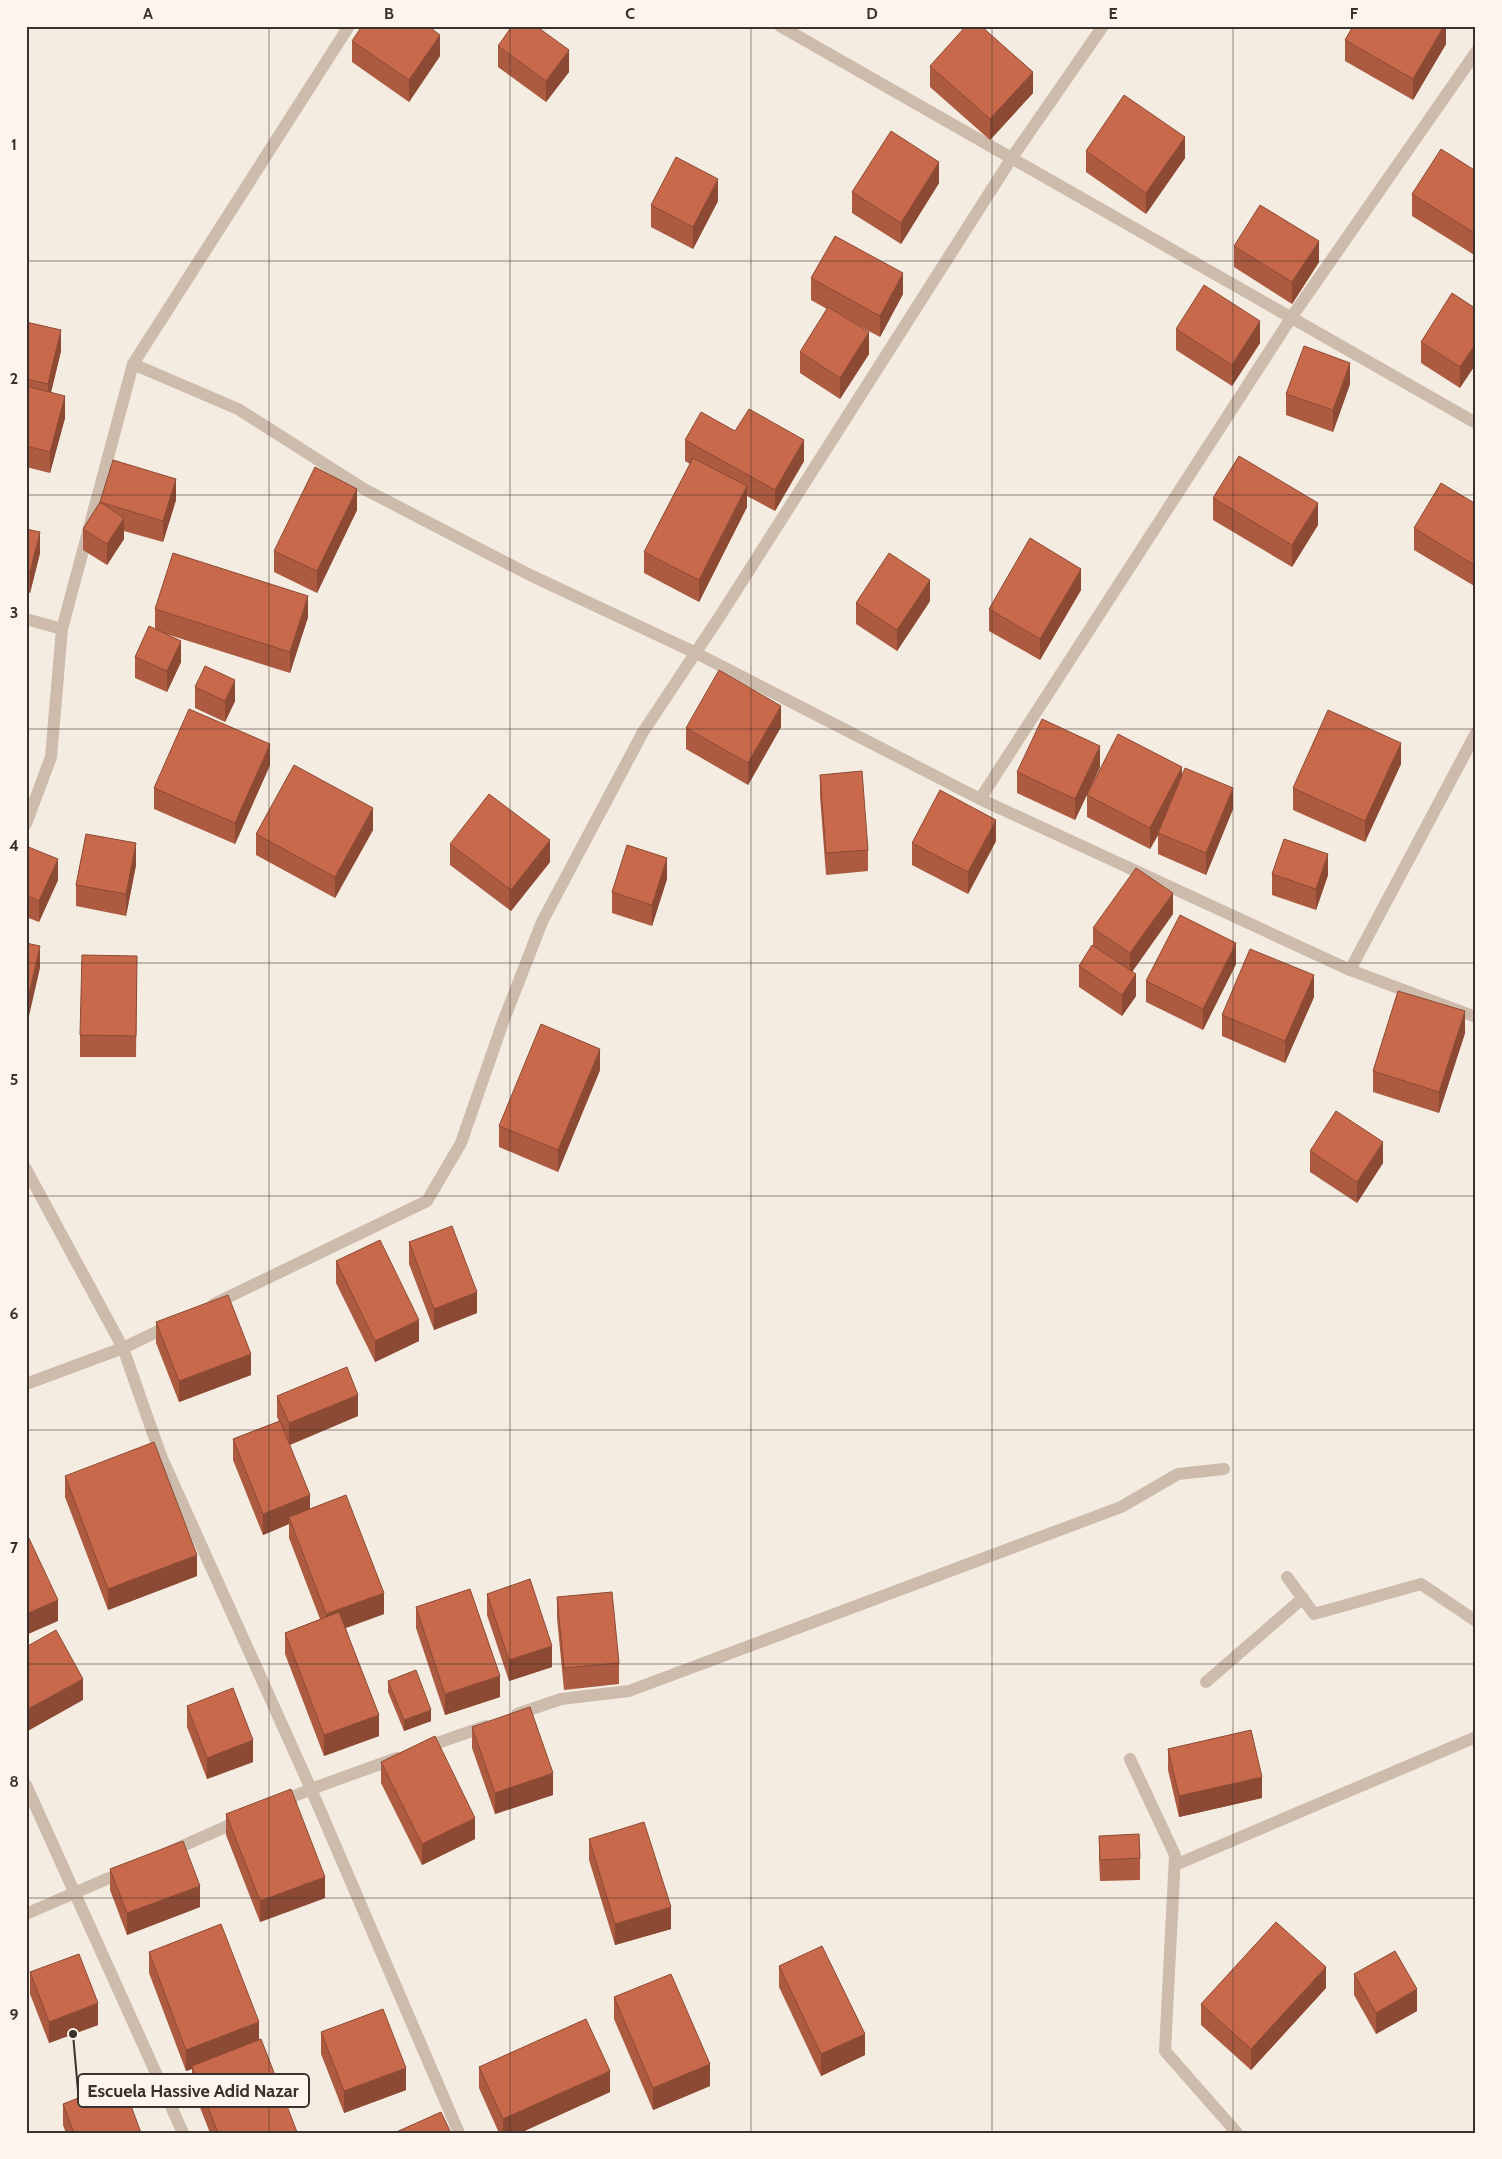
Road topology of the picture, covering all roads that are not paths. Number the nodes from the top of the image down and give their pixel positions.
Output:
1 (349, 26) edge
2 (780, 26) edge
3 (1103, 26) edge
4 (1476, 52) edge
5 (1011, 159) junction
6 (1291, 318) junction
7 (132, 364) junction
8 (1476, 423) edge
9 (26, 619) edge
10 (62, 630) junction
11 (696, 653) junction
12 (1476, 733) edge
13 (980, 799) junction
14 (26, 824) edge
15 (1350, 970) junction
16 (1476, 1017) edge
17 (26, 1169) edge
18 (202, 1310) edge
19 (184, 1318) edge
20 (123, 1348) junction
21 (26, 1384) edge
22 (1224, 1469) dead end
23 (1287, 1577) dead end
24 (1303, 1598) junction
25 (1476, 1621) edge
26 (1206, 1682) dead end
27 (1476, 1737) edge
28 (1130, 1759) dead end
29 (26, 1785) edge
30 (311, 1789) junction
31 (157, 1857) edge
32 (139, 1865) edge
33 (1175, 1865) junction
34 (75, 1893) junction
35 (26, 1914) edge
36 (183, 2133) edge
37 (459, 2133) edge
38 (1237, 2133) edge

1 - 7 street
2 - 5 street
3 - 5 street
4 - 6 street
5 - 6 street
5 - 11 street
6 - 8 street
6 - 13 street
7 - 10 street
7 - 11 street
9 - 10 street
10 - 14 street
11 - 13 street
11 - 18 street
12 - 15 street
13 - 15 street
15 - 16 street
17 - 20 street
19 - 20 street
20 - 21 street
20 - 30 street
22 - 30 street
23 - 24 street
24 - 25 street
24 - 26 street
27 - 33 street
28 - 33 street
29 - 34 street
30 - 31 street
30 - 37 street
32 - 34 street
33 - 38 street
34 - 35 street
34 - 36 street

